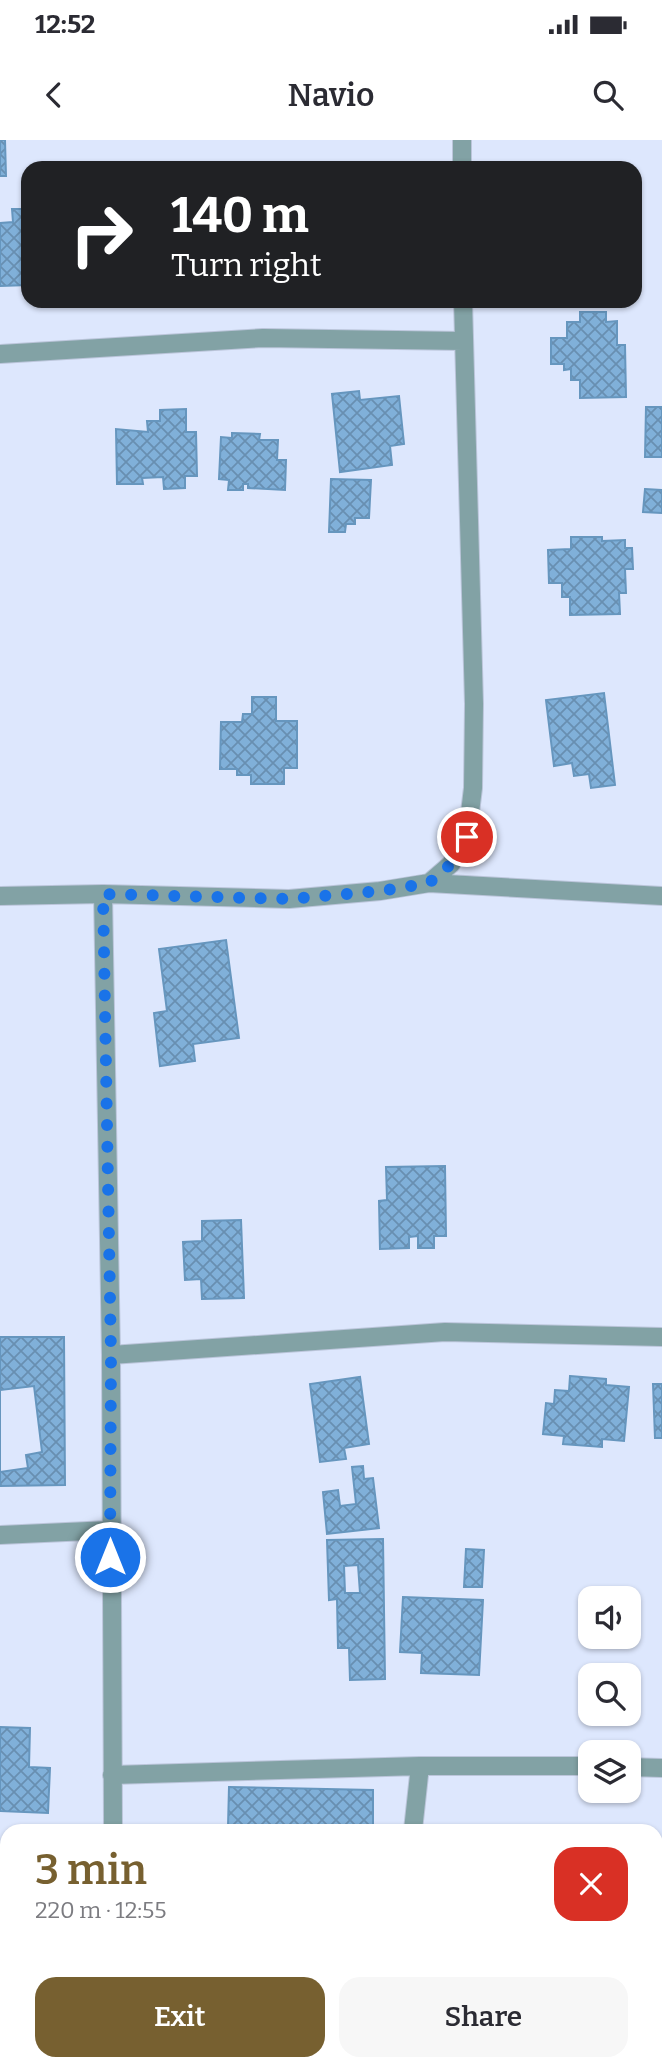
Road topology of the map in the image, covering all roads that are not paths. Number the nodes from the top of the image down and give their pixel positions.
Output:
1 (461, 140) edge
2 (462, 161) edge
3 (463, 308) edge
4 (463, 341) junction
5 (0, 354) edge
6 (429, 883) junction
7 (103, 894) junction
8 (0, 896) edge
9 (662, 896) edge
10 (662, 1337) edge
11 (111, 1355) junction
12 (110, 1530) junction
13 (0, 1535) edge
14 (420, 1766) junction
15 (578, 1766) edge
16 (641, 1767) edge
17 (662, 1768) edge
18 (112, 1774) junction
19 (113, 1824) edge
20 (414, 1824) edge

1 - 2 street
3 - 4 street
4 - 5 street
4 - 6 street
6 - 7 street
6 - 9 street
7 - 8 street
7 - 11 street
10 - 11 street
11 - 12 street
12 - 13 street
12 - 18 street
14 - 15 street
14 - 18 street
14 - 20 street
16 - 17 street
18 - 19 street

